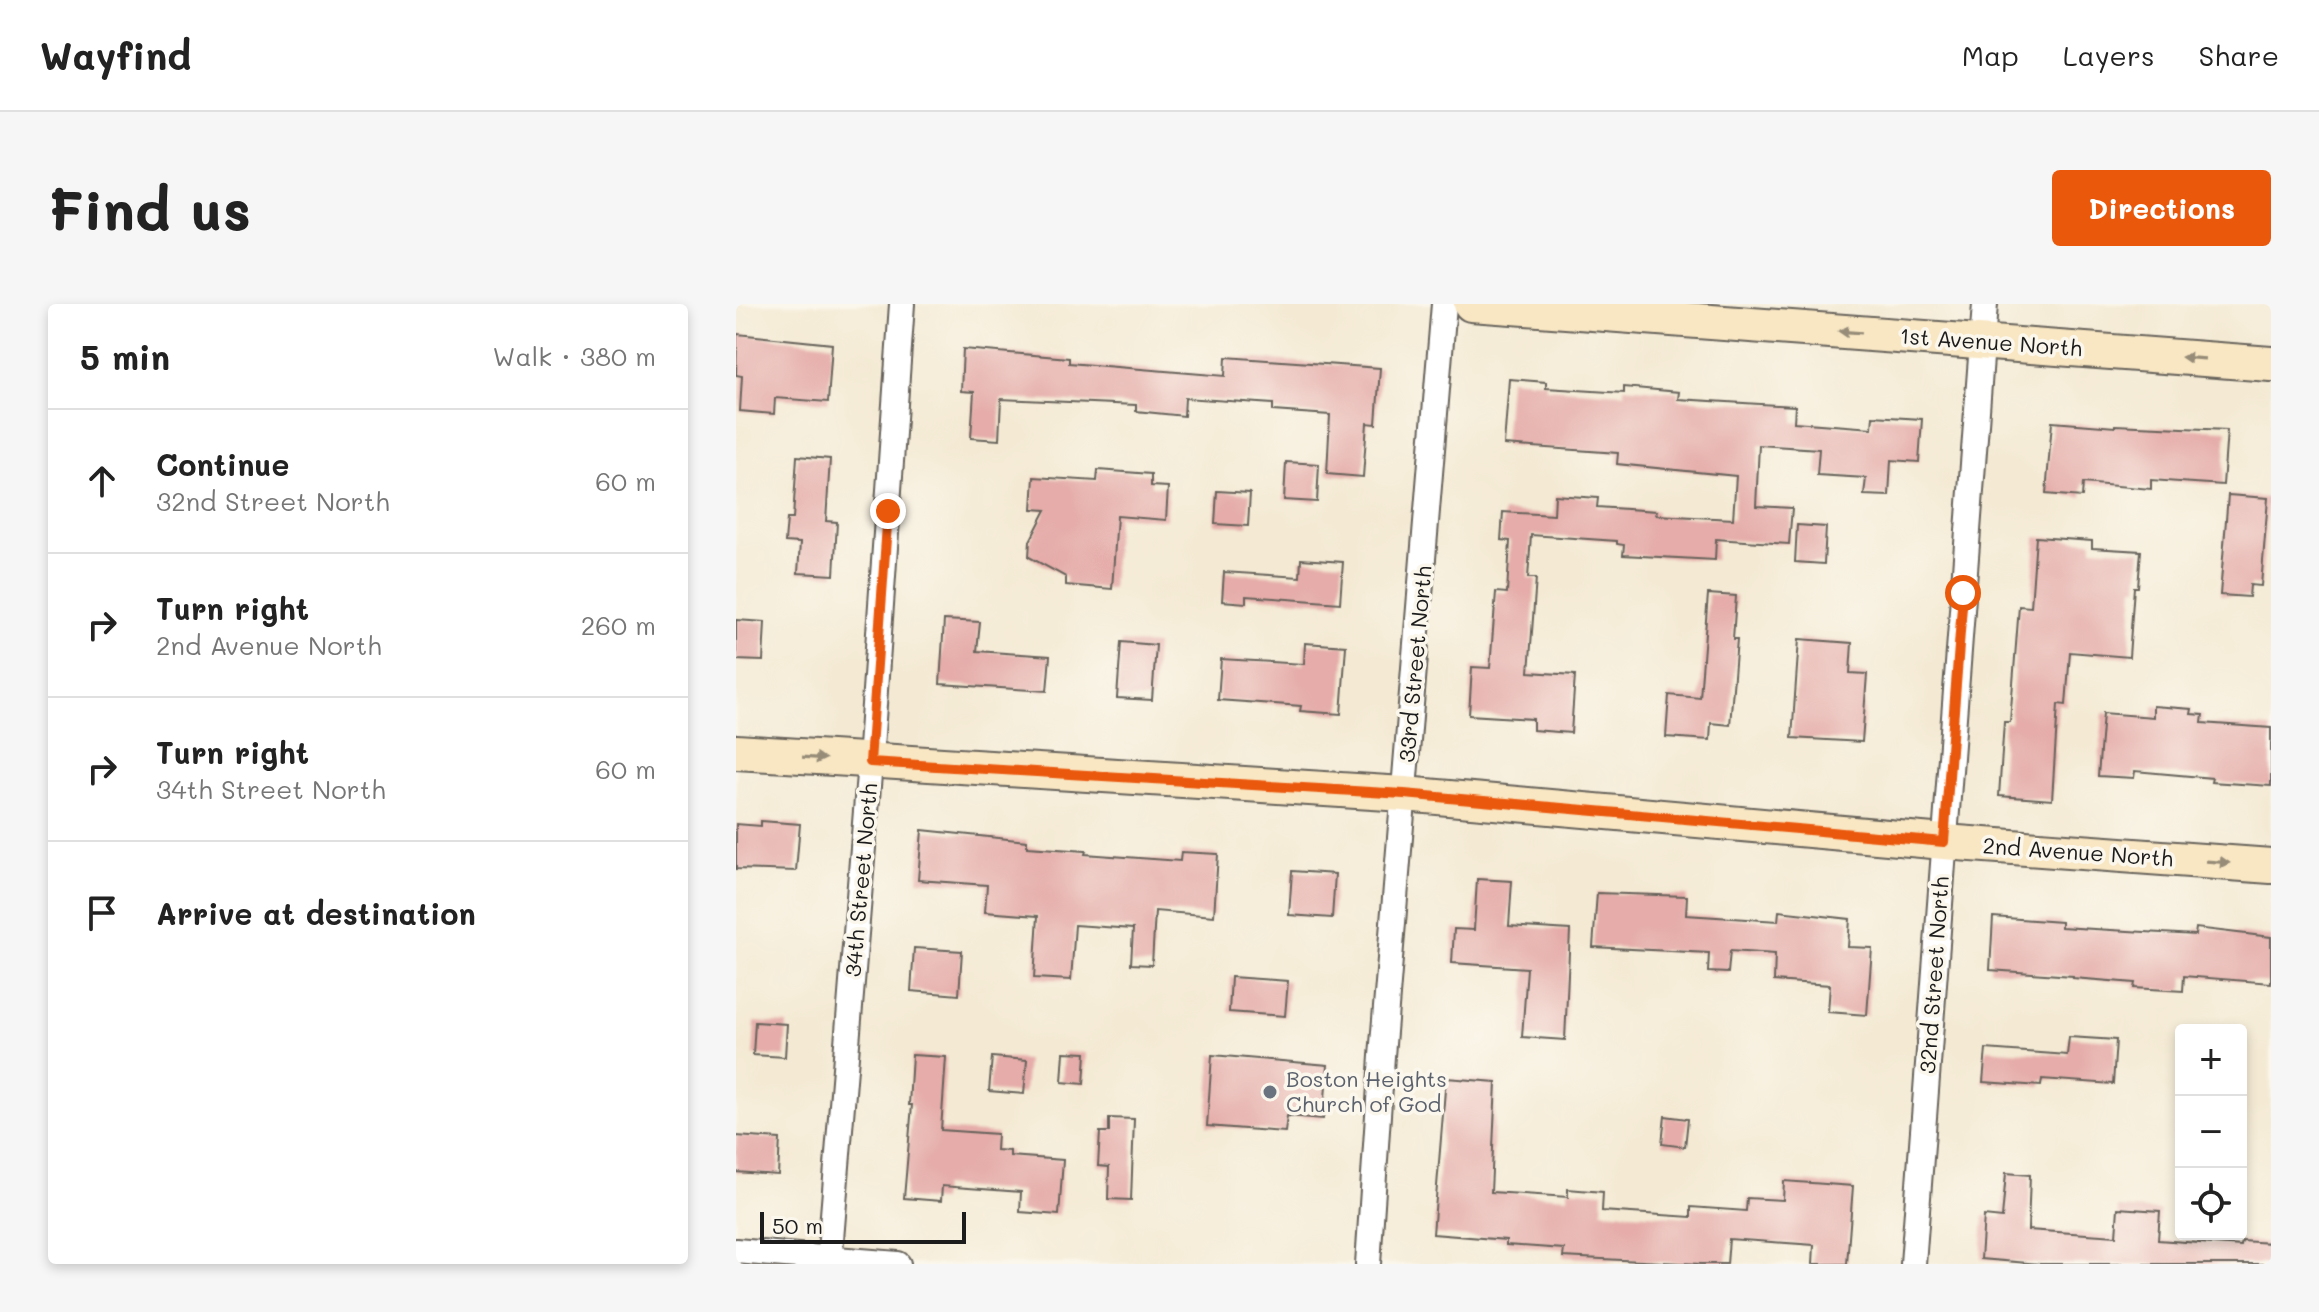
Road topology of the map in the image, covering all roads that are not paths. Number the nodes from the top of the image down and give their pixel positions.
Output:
1 (902, 304) edge
2 (1444, 304) edge
3 (1471, 304) edge
4 (1985, 304) edge
5 (1982, 341) junction
6 (2271, 364) edge
7 (736, 752) edge
8 (870, 762) junction
9 (1404, 794) junction
10 (1944, 842) junction
11 (2271, 866) edge
12 (736, 1251) edge
13 (830, 1261) edge
14 (898, 1264) edge
15 (1368, 1264) edge
16 (1913, 1264) edge

1 - 8 street, 34th Street North
2 - 9 street, 33rd Street North
5 -> 3 main road, 1st Avenue North
4 - 5 street, 32nd Street North
6 -> 5 main road, 1st Avenue North
5 - 10 street, 32nd Street North
7 -> 8 main road, 2nd Avenue North
8 - 9 main road, 2nd Avenue North
8 - 13 street, 34th Street North
9 - 10 main road, 2nd Avenue North
9 - 15 street, 33rd Street North
10 -> 11 main road, 2nd Avenue North
10 - 16 street, 32nd Street North
12 - 13 street
13 - 14 street

